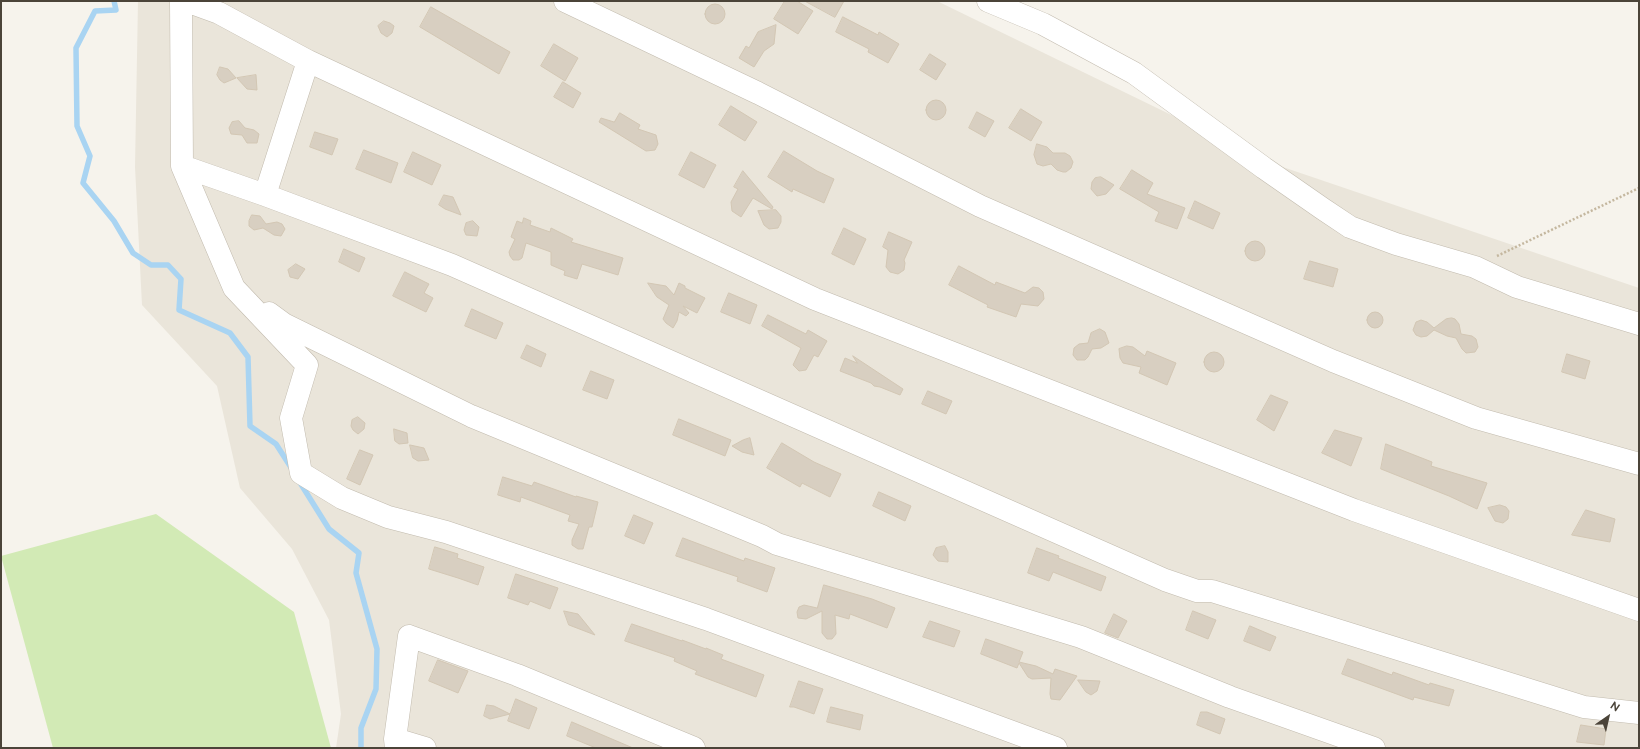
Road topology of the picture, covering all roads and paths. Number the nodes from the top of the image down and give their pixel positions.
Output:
1 (181, 1) edge
2 (186, 1) edge
3 (565, 1) edge
4 (988, 1) edge
5 (585, 6) edge
6 (308, 61) junction
7 (182, 166) junction
8 (1639, 188) edge
9 (265, 195) junction
10 (1475, 267) junction
11 (234, 288) junction
12 (1639, 324) edge
13 (1639, 464) edge
14 (1639, 610) edge
15 (1639, 713) edge
16 (396, 744) edge
17 (425, 748) edge
18 (694, 748) edge
19 (1056, 748) edge
20 (1374, 748) edge

1 - 7 street
2 - 6 street
3 - 5 street
4 - 10 street
5 - 13 street
6 - 9 street
6 - 14 street
7 - 9 street
7 - 11 street
8 - 10 path
9 - 15 street
10 - 12 street
11 - 19 street
11 - 20 street
16 - 17 street
16 - 18 street

